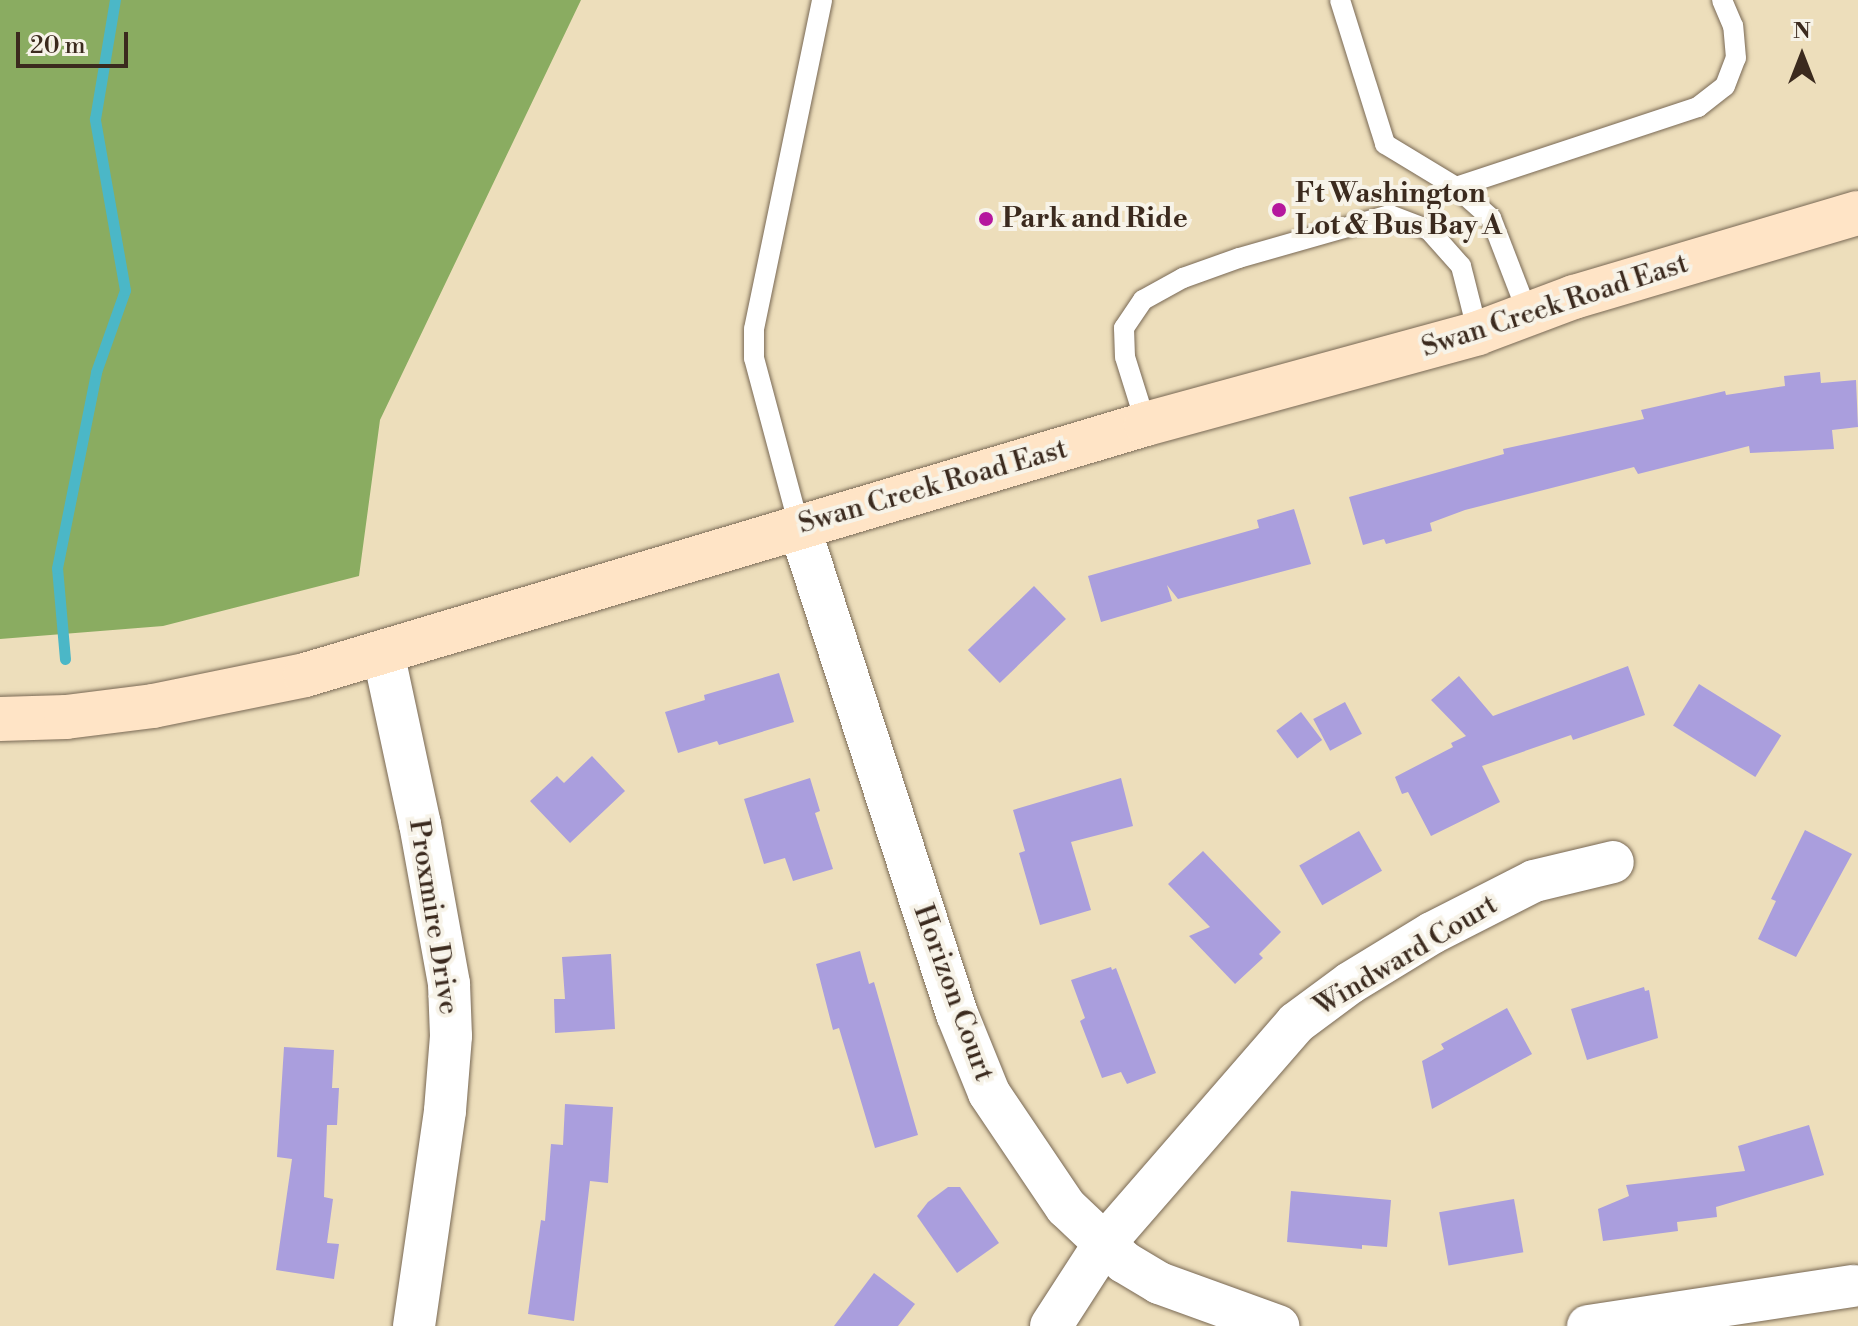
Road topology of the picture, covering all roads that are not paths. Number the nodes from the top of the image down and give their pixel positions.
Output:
1 (822, 0) edge
2 (1340, 0) edge
3 (1722, 0) edge
4 (1456, 187) junction
5 (1858, 213) edge
6 (1528, 314) junction
7 (1478, 333) junction
8 (1146, 424) junction
9 (799, 526) junction
10 (383, 652) junction
11 (0, 719) edge
12 (1613, 862) dead end
13 (1104, 1244) junction
14 (1853, 1286) dead end
15 (414, 1326) edge
16 (1051, 1326) edge
17 (1278, 1326) edge
18 (1588, 1326) edge

1 - 9 lane
2 - 4 lane
3 - 4 lane
4 - 6 lane
5 - 6 main road, Swan Creek Road East
6 - 7 main road, Swan Creek Road East
7 - 8 main road, Swan Creek Road East
7 - 8 lane
8 - 9 main road, Swan Creek Road East
9 - 10 main road, Swan Creek Road East
9 - 13 street, Horizon Court
10 - 11 main road, Swan Creek Road East
10 - 15 street, Proxmire Drive
12 - 13 street, Windward Court
13 - 16 street, Windward Court
13 - 17 street, Horizon Court
14 - 18 street

